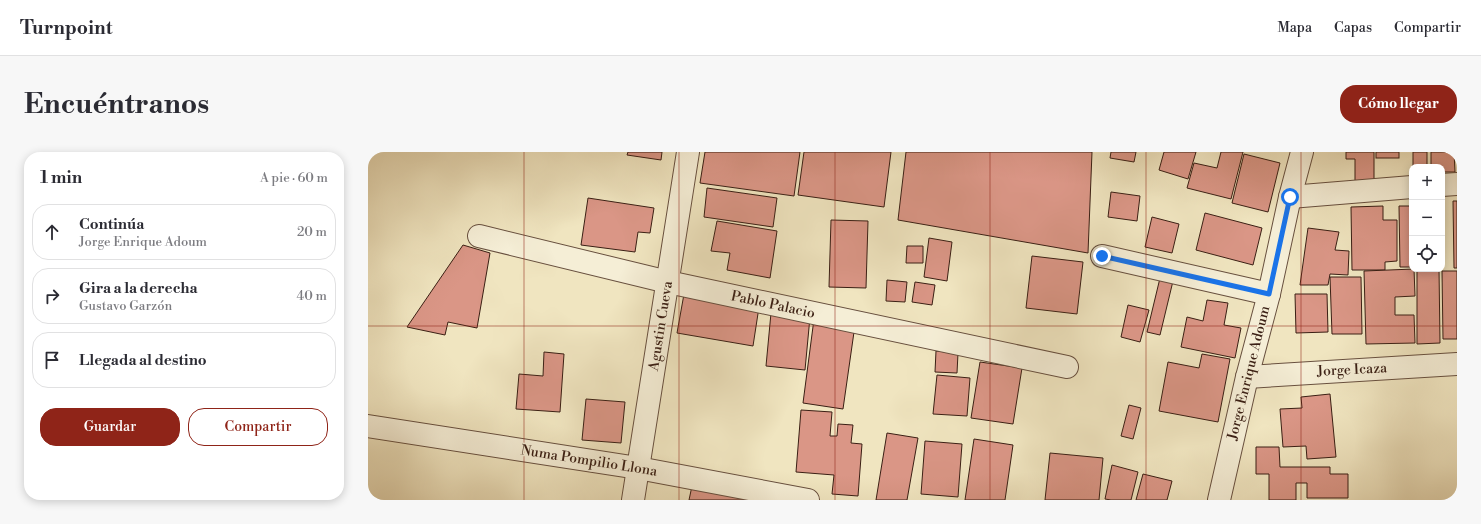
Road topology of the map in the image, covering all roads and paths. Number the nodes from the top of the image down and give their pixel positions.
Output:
1 (688, 152) edge
2 (1302, 152) edge
3 (1457, 184) edge
4 (1445, 185) edge
5 (1409, 187) edge
6 (1290, 197) junction
7 (479, 236) dead end
8 (1102, 256) dead end
9 (668, 282) junction
10 (1269, 294) junction
11 (1457, 364) edge
12 (1067, 368) dead end
13 (1247, 377) junction
14 (368, 426) edge
15 (638, 468) junction
16 (633, 500) edge
17 (808, 500) edge
18 (1219, 500) edge

1 - 9 street, Agustin Cueva
2 - 6 street, Jorge Enrique Adoum
3 - 4 street
5 - 6 street
6 - 10 street, Jorge Enrique Adoum
7 - 9 street, Pablo Palacio
8 - 10 street
9 - 12 street, Pablo Palacio
9 - 15 street, Agustin Cueva
10 - 13 street, Jorge Enrique Adoum
11 - 13 street, Jorge Icaza
13 - 18 street, Jorge Enrique Adoum
14 - 15 street, Numa Pompilio Llona
15 - 16 street, Agustin Cueva
15 - 17 street, Numa Pompilio Llona

